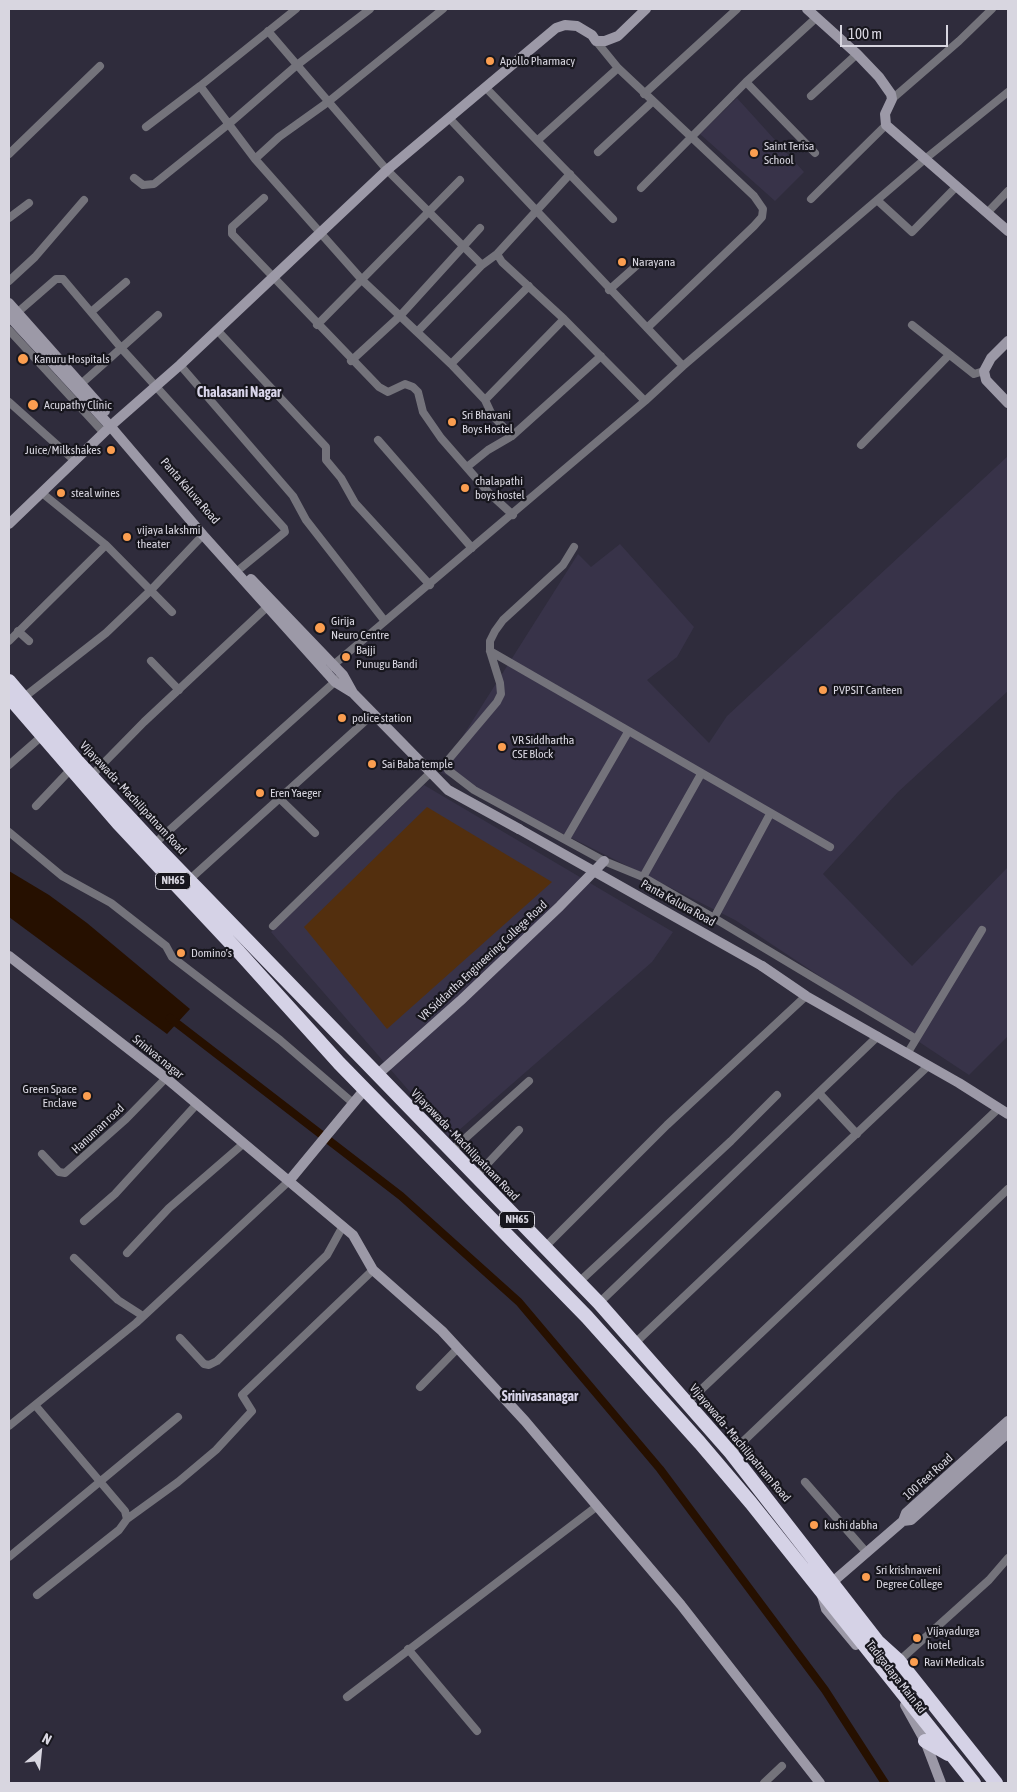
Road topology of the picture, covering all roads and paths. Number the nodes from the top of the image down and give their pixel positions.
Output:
1 (296, 9) edge
2 (370, 9) edge
3 (443, 9) edge
4 (646, 9) edge
5 (738, 9) edge
6 (807, 9) edge
7 (992, 9) edge
8 (816, 18) junction
9 (268, 31) junction
10 (596, 41) junction
11 (857, 54) junction
12 (297, 65) junction
13 (100, 66) dead end
14 (618, 68) junction
15 (746, 82) junction
16 (200, 86) junction
17 (486, 88) junction
18 (1008, 92) edge
19 (644, 94) junction
20 (811, 96) dead end
21 (892, 99) junction
22 (328, 102) junction
23 (652, 102) junction
24 (449, 118) junction
25 (230, 123) junction
26 (886, 124) junction
27 (146, 127) dead end
28 (691, 139) junction
29 (538, 140) junction
30 (598, 152) dead end
31 (815, 153) dead end
32 (9, 154) edge
33 (255, 159) junction
34 (925, 160) junction
35 (387, 170) junction
36 (570, 174) junction
37 (134, 178) dead end
38 (460, 180) dead end
39 (956, 187) junction
40 (641, 188) dead end
41 (1008, 191) edge
42 (264, 198) dead end
43 (811, 199) dead end
44 (84, 200) dead end
45 (878, 200) junction
46 (30, 203) dead end
47 (430, 210) junction
48 (536, 210) junction
49 (987, 213) junction
50 (9, 218) edge
51 (613, 219) dead end
52 (480, 228) dead end
53 (1008, 231) edge
54 (321, 232) junction
55 (463, 246) junction
56 (497, 254) junction
57 (482, 265) junction
58 (636, 266) dead end
59 (272, 278) junction
60 (9, 281) edge
61 (363, 281) junction
62 (126, 282) dead end
63 (529, 286) junction
64 (610, 290) junction
65 (9, 303) edge
66 (91, 312) junction
67 (13, 314) edge
68 (158, 315) dead end
69 (400, 316) junction
70 (564, 319) junction
71 (317, 325) junction
72 (912, 325) dead end
73 (647, 328) junction
74 (9, 330) edge
75 (217, 330) junction
76 (417, 332) junction
77 (1008, 340) edge
78 (122, 348) junction
79 (601, 356) junction
80 (948, 356) junction
81 (351, 361) junction
82 (451, 364) junction
83 (180, 365) junction
84 (683, 366) junction
85 (984, 371) junction
86 (82, 384) junction
87 (157, 386) junction
88 (485, 400) junction
89 (645, 401) junction
90 (9, 402) edge
91 (1008, 403) edge
92 (110, 427) junction
93 (512, 436) junction
94 (378, 440) dead end
95 (861, 445) dead end
96 (74, 461) junction
97 (467, 468) junction
98 (42, 493) junction
99 (513, 515) junction
100 (9, 524) edge
101 (203, 535) junction
102 (106, 545) junction
103 (574, 547) dead end
104 (472, 548) junction
105 (241, 568) junction
106 (430, 585) junction
107 (151, 590) junction
108 (267, 607) junction
109 (172, 612) dead end
110 (384, 620) junction
111 (18, 631) junction
112 (9, 641) edge
113 (29, 641) dead end
114 (490, 651) junction
115 (151, 661) dead end
116 (334, 665) junction
117 (325, 672) junction
118 (343, 675) junction
119 (9, 681) edge
120 (335, 682) junction
121 (179, 690) junction
122 (352, 693) junction
123 (14, 703) edge
124 (373, 714) junction
125 (628, 732) junction
126 (42, 736) junction
127 (9, 765) edge
128 (71, 769) junction
129 (430, 774) junction
130 (701, 774) junction
131 (91, 776) junction
132 (280, 799) junction
133 (36, 806) dead end
134 (770, 814) junction
135 (9, 832) edge
136 (315, 833) dead end
137 (566, 839) junction
138 (154, 844) junction
139 (830, 847) dead end
140 (604, 861) junction
141 (643, 877) junction
142 (189, 880) junction
143 (714, 918) junction
144 (273, 926) dead end
145 (982, 930) dead end
146 (9, 956) edge
147 (806, 996) junction
148 (878, 1036) junction
149 (916, 1039) junction
150 (907, 1054) junction
151 (928, 1066) junction
152 (377, 1075) junction
153 (166, 1078) junction
154 (528, 1081) dead end
155 (365, 1089) junction
156 (819, 1092) junction
157 (777, 1095) dead end
158 (353, 1103) junction
159 (196, 1105) junction
160 (999, 1108) junction
161 (1008, 1114) edge
162 (520, 1130) dead end
163 (857, 1134) junction
164 (243, 1144) junction
165 (450, 1152) junction
166 (42, 1154) dead end
167 (474, 1177) junction
168 (289, 1181) junction
169 (1008, 1190) edge
170 (84, 1220) dead end
171 (343, 1226) junction
172 (544, 1248) junction
173 (127, 1253) dead end
174 (74, 1258) dead end
175 (373, 1270) junction
176 (579, 1282) junction
177 (599, 1304) junction
178 (143, 1316) junction
179 (180, 1338) dead end
180 (634, 1344) junction
181 (458, 1348) junction
182 (420, 1387) dead end
183 (687, 1403) junction
184 (35, 1404) junction
185 (178, 1417) dead end
186 (1008, 1421) edge
187 (9, 1426) edge
188 (1008, 1433) edge
189 (731, 1453) junction
190 (100, 1482) junction
191 (805, 1482) dead end
192 (596, 1507) junction
193 (127, 1519) junction
194 (903, 1521) junction
195 (791, 1527) junction
196 (777, 1536) junction
197 (867, 1553) junction
198 (9, 1557) edge
199 (1008, 1558) edge
200 (827, 1588) junction
201 (37, 1595) dead end
202 (408, 1649) junction
203 (899, 1662) junction
204 (347, 1697) dead end
205 (477, 1731) dead end
206 (926, 1742) junction
207 (958, 1763) junction
208 (782, 1766) dead end
209 (764, 1783) edge
210 (820, 1783) edge
211 (941, 1783) edge
212 (974, 1783) edge
213 (996, 1783) edge

1 - 9 street
2 - 12 street
3 - 22 street
4 - 10 street
5 - 19 street
6 - 8 street
7 - 21 street
8 - 11 street
8 - 15 street
9 - 12 street
9 - 16 street
10 - 14 street
10 - 17 street
11 - 20 street
11 - 21 street
12 - 22 street
12 - 25 street
13 - 32 street
14 - 19 street
14 - 29 street
15 - 28 street
15 - 31 street
16 - 25 street
16 - 27 street
17 - 24 street
17 - 29 street
18 - 34 street
19 - 23 street
21 - 26 street
22 - 33 street
22 - 35 street
23 - 28 street
23 - 30 street
24 - 35 street
24 - 48 street
25 - 33 street
25 - 37 street
26 - 34 street
26 - 43 street
28 - 40 street
28 - 73 street
29 - 36 street
33 - 54 street
34 - 39 street
34 - 45 street
35 - 47 street
35 - 54 street
36 - 48 street
36 - 51 street
38 - 47 street
39 - 45 street
39 - 49 street
41 - 49 street
42 - 59 street
44 - 60 street
45 - 84 street
46 - 50 street
47 - 55 street
47 - 61 street
48 - 56 street
48 - 64 street
49 - 53 street
52 - 55 street
54 - 59 street
54 - 61 street
55 - 57 street
55 - 69 street
56 - 57 street
56 - 63 street
57 - 76 street
58 - 64 street
59 - 71 street
59 - 75 street
61 - 69 street
61 - 71 street
62 - 66 street
63 - 70 street
63 - 82 street
64 - 73 street
65 - 67 street, Panta Kaluva Road
66 - 67 street
66 - 78 street
67 - 86 street, Panta Kaluva Road
67 - 92 street, Panta Kaluva Road
68 - 78 street
69 - 76 street
69 - 81 street
70 - 79 street
70 - 88 street
71 - 81 street
72 - 80 street
73 - 84 street
74 - 92 street
75 - 83 street
75 - 106 street
76 - 82 street
77 - 85 street
78 - 86 street
78 - 87 street
79 - 89 street
79 - 93 street
80 - 85 street
80 - 95 street
81 - 97 street
82 - 88 street
83 - 87 street
83 - 110 street
84 - 89 street
85 - 91 street
86 - 92 street, Panta Kaluva Road
87 - 92 street
87 - 105 street
88 - 93 street
89 - 99 street
90 - 96 street
92 - 96 street
92 - 101 street, Panta Kaluva Road
92 - 105 street, Panta Kaluva Road
93 - 97 street
94 - 104 street
96 - 98 street
97 - 99 street
98 - 100 street
98 - 102 street
99 - 104 street
101 - 107 street
101 - 108 street, Panta Kaluva Road
102 - 107 street
102 - 111 street
103 - 114 street
104 - 106 street
105 - 116 street, Panta Kaluva Road
106 - 110 street
107 - 109 street
107 - 123 street
108 - 117 street, Panta Kaluva Road
108 - 121 street
110 - 116 street
111 - 112 street
111 - 113 street
114 - 125 street
114 - 137 street
115 - 121 street
116 - 117 street
116 - 118 street, Panta Kaluva Road
117 - 120 street, Panta Kaluva Road
118 - 120 street
118 - 122 street, Panta Kaluva Road
119 - 123 highway, Vijayawada - Machilipatnam Road / NH65
120 - 122 street, Panta Kaluva Road
120 - 138 street
121 - 131 street
122 - 124 street, Panta Kaluva Road
123 - 126 highway, Vijayawada - Machilipatnam Road / NH65
123 - 131 highway, Vijayawada - Machilipatnam Road / NH65
124 - 129 street, Panta Kaluva Road
124 - 132 street
125 - 130 street
125 - 137 street
126 - 127 street
126 - 128 highway, Vijayawada - Machilipatnam Road / NH65
128 - 133 street
128 - 155 highway, Vijayawada - Machilipatnam Road / NH65
129 - 144 street
129 - 147 street, Panta Kaluva Road, bridge
130 - 134 street
130 - 141 street
131 - 138 highway, Vijayawada - Machilipatnam Road / NH65
132 - 136 street
132 - 142 street
134 - 139 street
134 - 143 street
135 - 158 street
137 - 140 street
138 - 142 highway, Vijayawada - Machilipatnam Road / NH65
140 - 141 street
140 - 152 street, VR Siddartha Engineering College Road
141 - 143 street
142 - 152 highway, Vijayawada - Machilipatnam Road / NH65
143 - 149 street
145 - 149 street
146 - 153 street, Srinivas nagar
147 - 148 street, Panta Kaluva Road
147 - 172 street
148 - 150 street, Panta Kaluva Road
148 - 156 street
149 - 150 street
150 - 151 street, Panta Kaluva Road
151 - 160 street, Panta Kaluva Road
151 - 163 street
152 - 165 highway, Vijayawada - Machilipatnam Road / NH65
153 - 159 street, Srinivas nagar
153 - 166 street, Hanuman road
154 - 165 street
155 - 158 street
155 - 196 highway, Vijayawada - Machilipatnam Road / NH65
156 - 163 street
156 - 177 street
157 - 176 street
158 - 168 street
159 - 164 street, Srinivas nagar
159 - 170 street
160 - 161 street, Panta Kaluva Road
160 - 183 street
162 - 167 street
163 - 180 street
164 - 168 street, Srinivas nagar
164 - 173 street
165 - 167 highway, Vijayawada - Machilipatnam Road / NH65
167 - 172 highway, Vijayawada - Machilipatnam Road / NH65
168 - 171 street, Srinivas nagar
168 - 178 street
169 - 189 street
171 - 175 street, Srinivas nagar
171 - 179 street
172 - 176 highway, Vijayawada - Machilipatnam Road / NH65
174 - 178 street
175 - 181 street, Srinivas nagar
175 - 193 street
176 - 177 highway, Vijayawada - Machilipatnam Road / NH65
177 - 180 highway, Vijayawada - Machilipatnam Road / NH65
178 - 184 street
180 - 183 highway, Vijayawada - Machilipatnam Road / NH65
181 - 182 street
181 - 192 street, Srinivas nagar
183 - 189 highway, Vijayawada - Machilipatnam Road / NH65
184 - 187 street
184 - 190 street
185 - 190 street
186 - 194 street, 100 Feet Road
188 - 194 street, 100 Feet Road
189 - 195 highway, Vijayawada - Machilipatnam Road / NH65
190 - 193 street
190 - 198 street
191 - 197 street
192 - 202 street
192 - 210 street, Srinivas nagar
193 - 201 street
194 - 197 street
195 - 196 highway
195 - 200 highway, Vijayawada - Machilipatnam Road / NH65
196 - 200 highway, Vijayawada - Machilipatnam Road / NH65
197 - 200 street
199 - 203 street
200 - 203 highway, Vijayawada - Machilipatnam Road / NH65
200 - 206 street, Tadigadapa Main Rd
200 - 207 highway, Vijayawada - Machilipatnam Road / NH65
202 - 204 street
202 - 205 street
203 - 213 highway, Vijayawada - Machilipatnam Road / NH65
206 - 207 highway
206 - 211 street, Tadigadapa Main Rd
207 - 212 highway, Vijayawada - Machilipatnam Road / NH65
208 - 209 street

